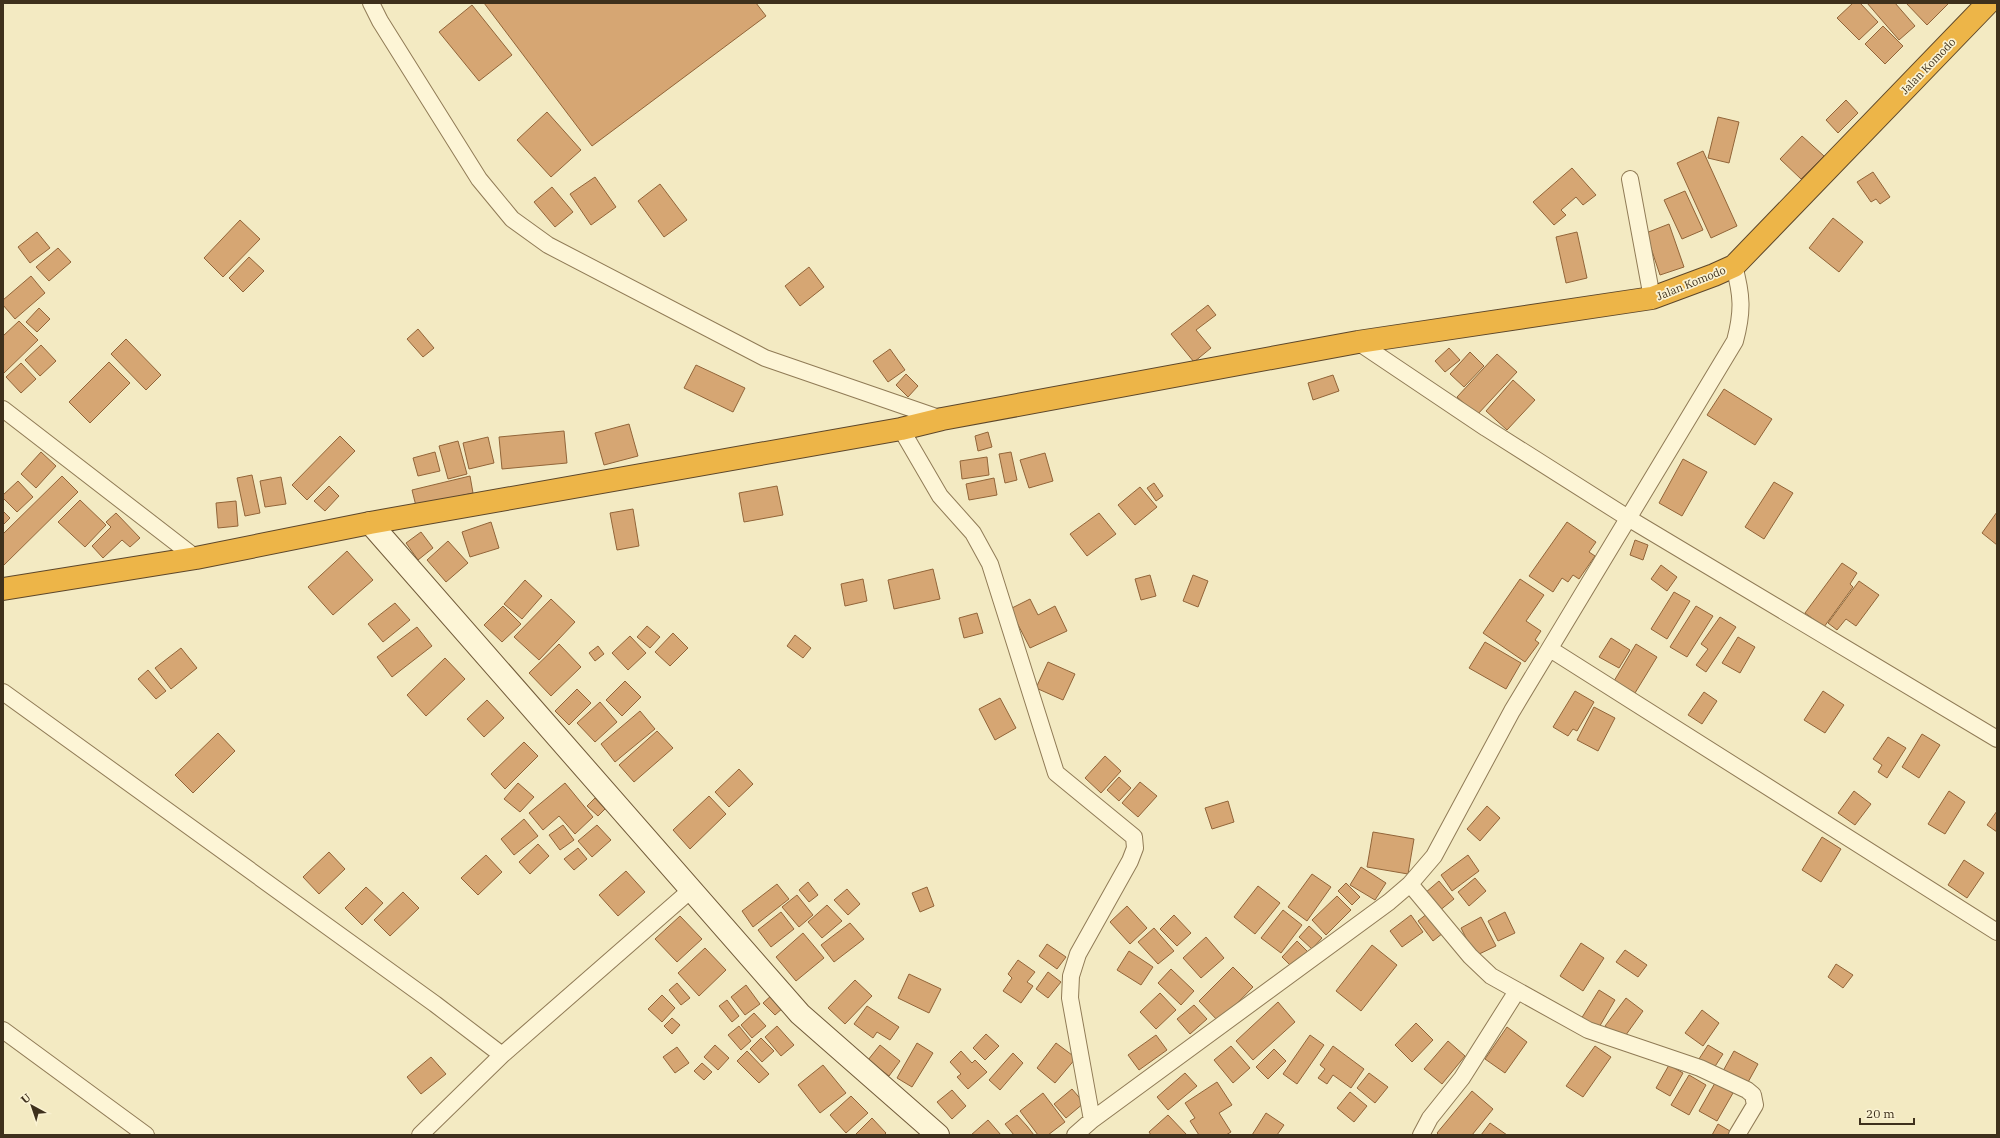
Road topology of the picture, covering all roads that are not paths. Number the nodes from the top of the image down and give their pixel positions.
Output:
1 (371, 3) edge
2 (1988, 3) edge
3 (1630, 179) dead end
4 (1734, 266) junction
5 (1652, 298) junction
6 (1358, 342) junction
7 (3, 409) edge
8 (942, 419) junction
9 (901, 429) junction
10 (1628, 518) junction
11 (370, 523) junction
12 (196, 558) junction
13 (3, 589) edge
14 (1550, 649) junction
15 (3, 692) edge
16 (1997, 739) edge
17 (1410, 884) junction
18 (692, 889) junction
19 (1997, 932) edge
20 (1518, 991) junction
21 (3, 1030) edge
22 (502, 1055) junction
23 (1092, 1120) junction
24 (146, 1135) edge
25 (420, 1135) edge
26 (938, 1135) edge
27 (1075, 1135) edge
28 (1421, 1135) edge
29 (1737, 1135) edge

1 - 8 street
2 - 4 highway, Jalan Komodo
3 - 5 street
4 - 5 highway, Jalan Komodo
4 - 10 street
5 - 6 highway, Jalan Komodo
6 - 8 highway, Jalan Komodo
6 - 10 street
7 - 12 street
8 - 9 highway, Jalan Komodo
9 - 11 highway, Jalan Komodo
9 - 23 street
10 - 14 street
10 - 16 street
11 - 12 highway, Jalan Komodo
11 - 18 street
12 - 13 highway, Jalan Komodo
14 - 17 street
14 - 19 street
15 - 22 street
17 - 20 street
17 - 23 street
18 - 22 street
18 - 26 street
20 - 28 street
20 - 29 street
21 - 24 street
22 - 25 street
23 - 27 street

